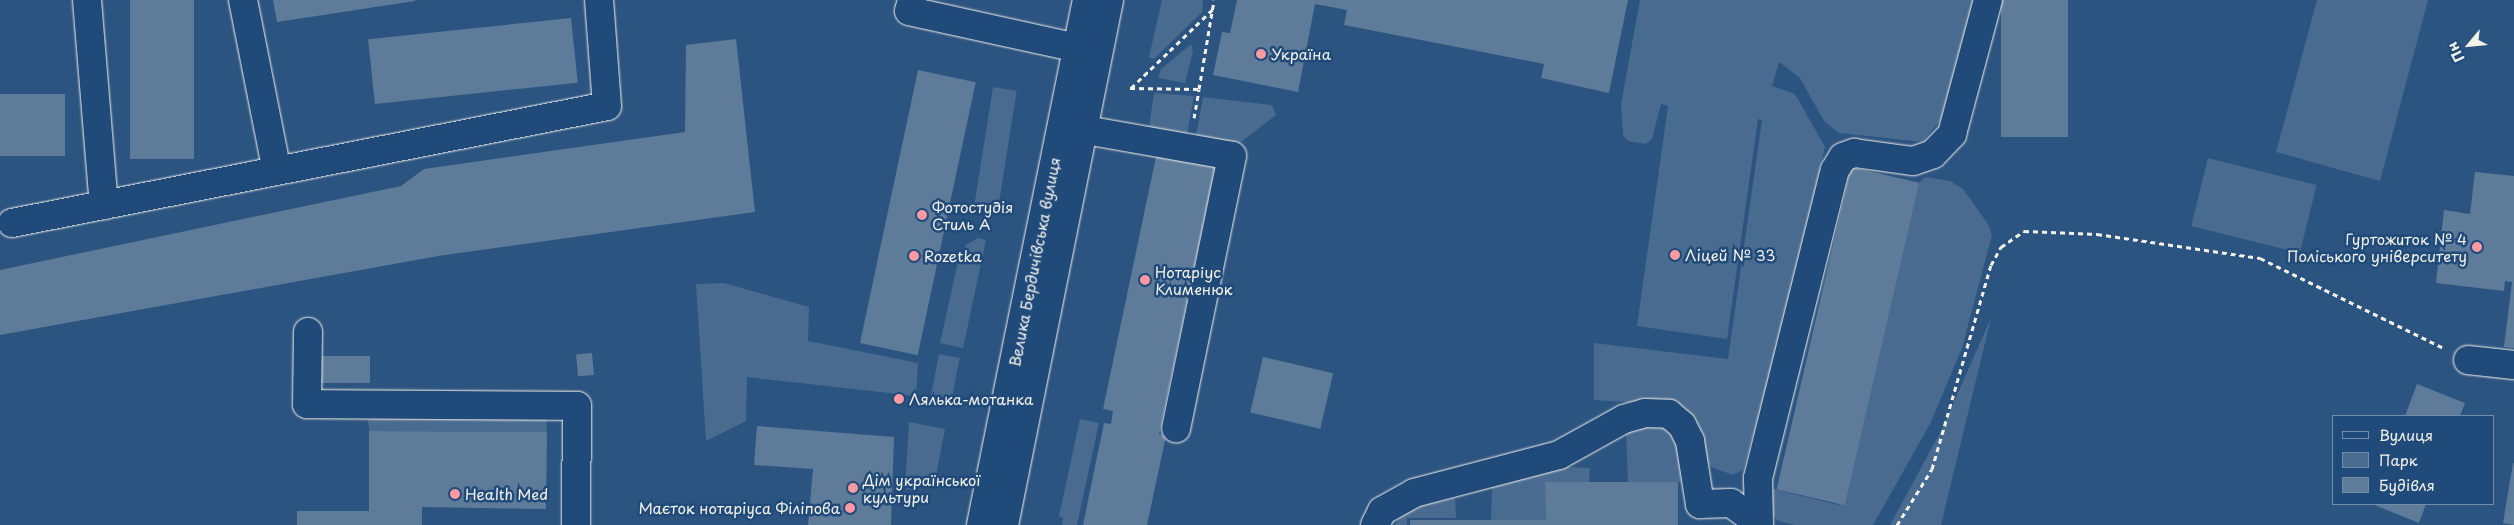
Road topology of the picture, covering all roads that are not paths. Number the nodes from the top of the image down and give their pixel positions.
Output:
1 (87, 0) edge
2 (243, 0) edge
3 (599, 0) edge
4 (912, 0) edge
5 (1087, 0) edge
6 (1109, 0) edge
7 (1988, 0) edge
8 (1077, 48) junction
9 (1085, 130) junction
10 (277, 171) junction
11 (104, 205) junction
12 (12, 223) dead end
13 (308, 332) dead end
14 (2468, 360) road end
15 (2514, 365) edge
16 (1176, 428) dead end
17 (1700, 514) edge
18 (1758, 523) edge
19 (576, 525) edge
20 (981, 525) edge
21 (1004, 525) edge
22 (1375, 525) edge

1 - 11 main road
2 - 10 main road
3 - 10 main road
4 - 8 main road
5 - 8 main road, Велика Бердичівська вулиця
6 - 9 main road, Велика Бердичівська вулиця
7 - 18 main road
8 - 20 main road, Велика Бердичівська вулиця
9 - 16 main road
9 - 21 main road, Велика Бердичівська вулиця
10 - 11 main road
11 - 12 main road
13 - 19 main road
14 - 15 main road
17 - 18 main road
17 - 22 main road

